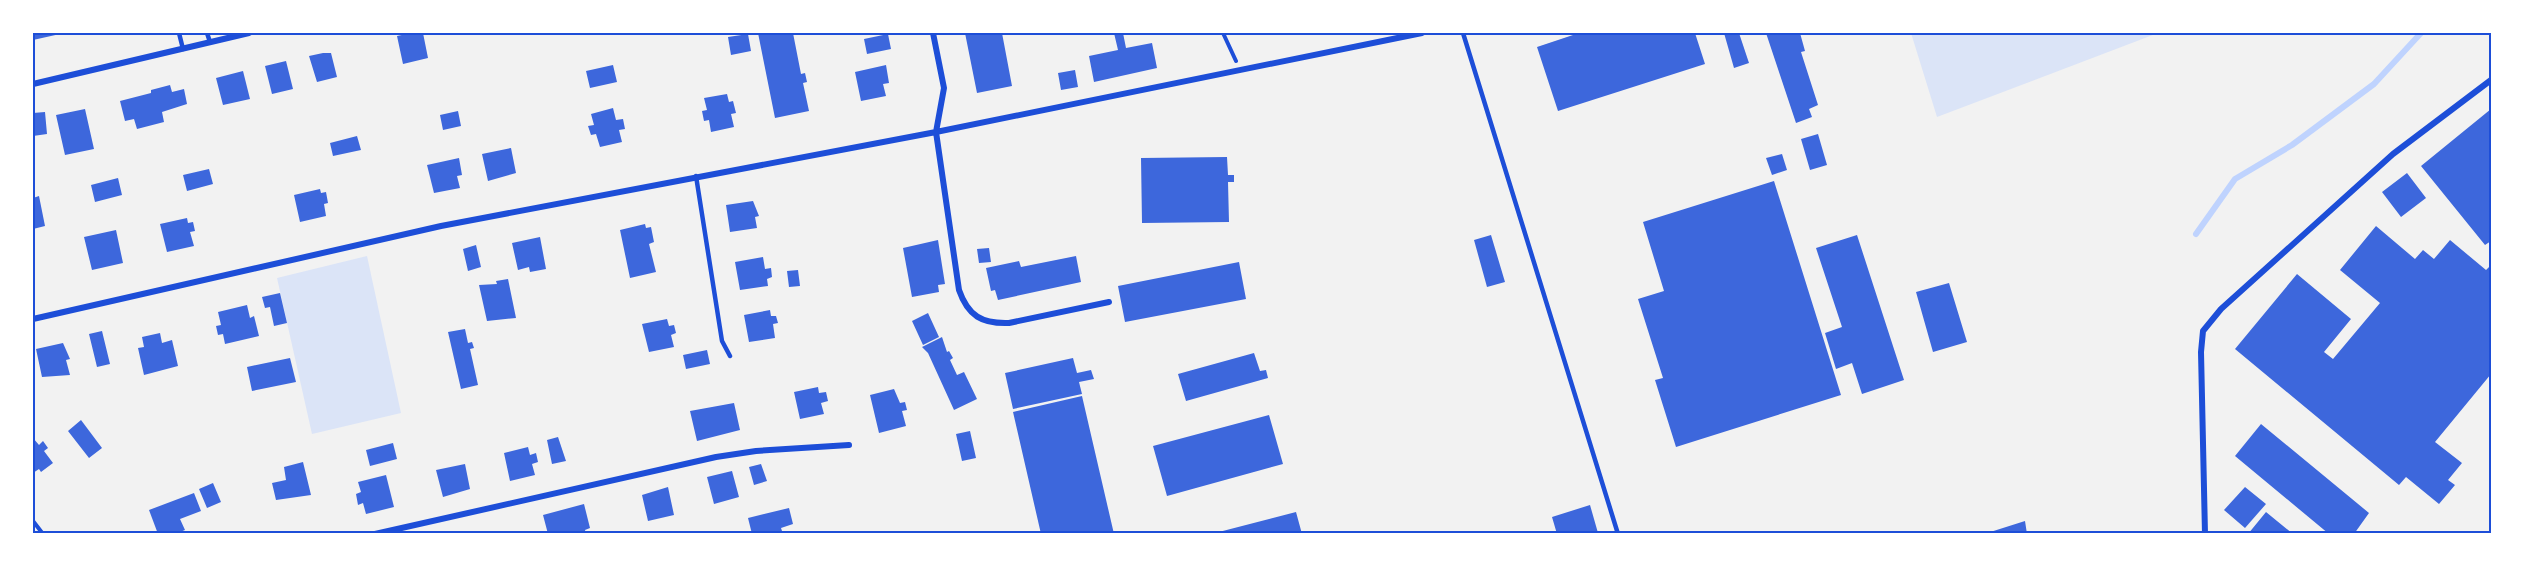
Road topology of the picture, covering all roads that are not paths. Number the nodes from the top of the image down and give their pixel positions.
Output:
1 (179, 33) edge
2 (207, 33) edge
3 (249, 33) edge
4 (933, 33) edge
5 (1422, 33) edge
6 (1463, 33) edge
7 (210, 42) junction
8 (183, 49) junction
9 (2491, 80) edge
10 (33, 84) edge
11 (936, 132) junction
12 (696, 176) junction
13 (1109, 302) dead end
14 (33, 319) edge
15 (730, 356) dead end
16 (849, 445) dead end
17 (375, 534) edge
18 (1618, 534) edge
19 (2205, 534) edge

1 - 8 lane
2 - 7 lane
3 - 7 street
4 - 11 street
5 - 11 street
6 - 18 lane
7 - 8 street
8 - 10 street
9 - 19 street
11 - 12 street
11 - 13 street
12 - 14 street
12 - 15 lane
16 - 17 street

